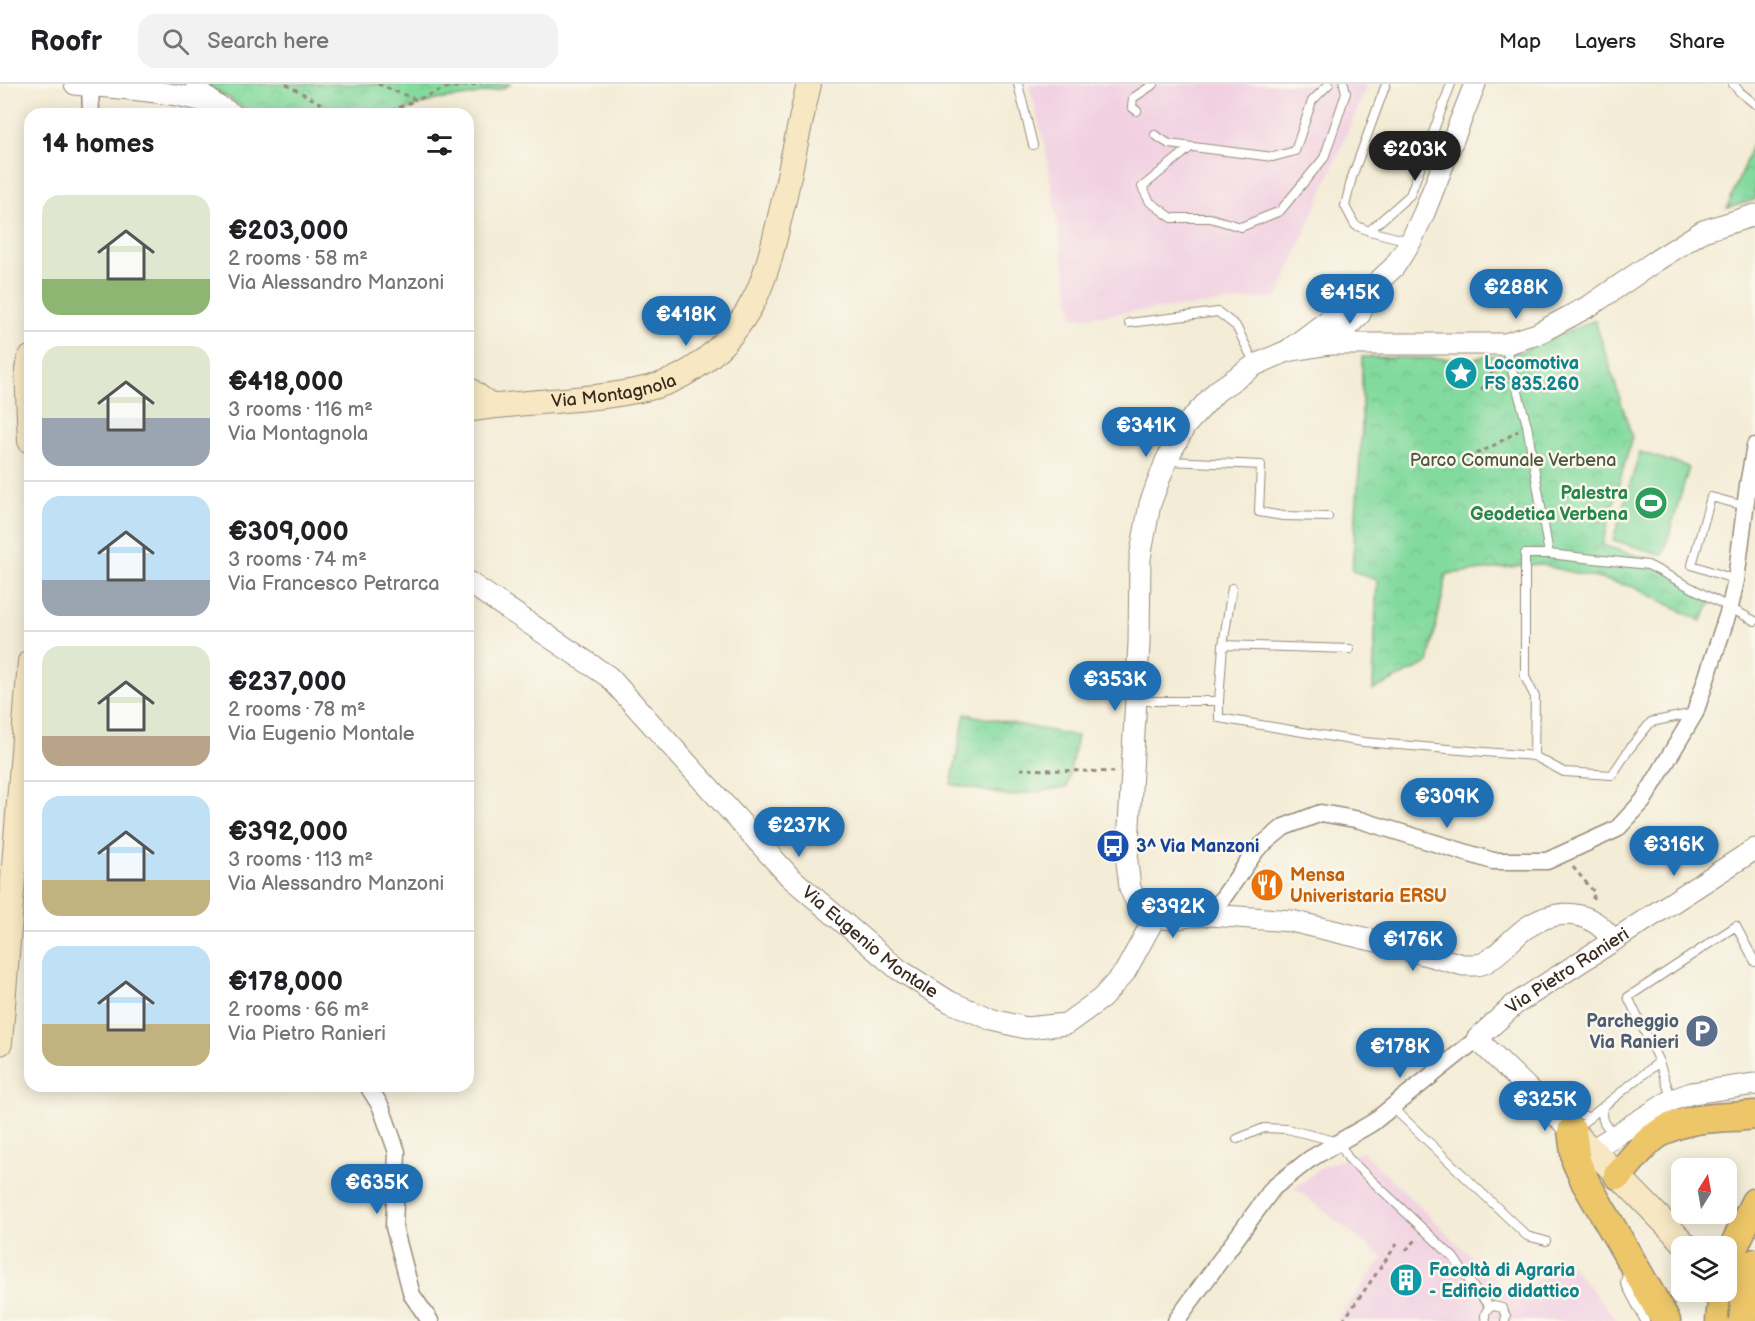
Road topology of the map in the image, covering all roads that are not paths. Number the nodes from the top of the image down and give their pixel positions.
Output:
1 (87, 84) edge
2 (194, 84) edge
3 (809, 84) edge
4 (1017, 84) edge
5 (1154, 84) edge
6 (1329, 84) edge
7 (1344, 84) edge
8 (1386, 84) edge
9 (1451, 84) edge
10 (1475, 84) edge
11 (1733, 84) edge
12 (1755, 104) edge
13 (90, 108) edge
14 (219, 108) edge
15 (223, 108) edge
16 (1137, 111) dead end
17 (1155, 135) dead end
18 (1033, 145) dead end
19 (1191, 147) junction
20 (1755, 215) edge
21 (1369, 231) junction
22 (1411, 241) junction
23 (1369, 290) junction
24 (1360, 314) junction
25 (1334, 316) junction
26 (1129, 323) dead end
27 (1330, 344) junction
28 (1370, 345) junction
29 (1287, 351) junction
30 (1507, 351) junction
31 (1255, 365) junction
32 (480, 408) edge
33 (1755, 446) edge
34 (1166, 461) junction
35 (1745, 506) junction
36 (1328, 516) dead end
37 (1548, 554) junction
38 (1736, 580) junction
39 (474, 586) edge
40 (1232, 588) dead end
41 (1730, 607) junction
42 (1755, 621) edge
43 (1223, 645) junction
44 (1350, 649) dead end
45 (1219, 701) junction
46 (1136, 702) junction
47 (1695, 713) junction
48 (24, 738) edge
49 (1534, 756) junction
50 (1755, 849) edge
51 (1211, 915) junction
52 (1155, 917) junction
53 (1613, 941) junction
54 (1755, 962) edge
55 (1477, 1039) junction
56 (0, 1043) edge
57 (1659, 1062) junction
58 (1755, 1084) edge
59 (372, 1092) edge
60 (1672, 1100) junction
61 (1392, 1107) junction
62 (1603, 1108) junction
63 (1755, 1115) edge
64 (1619, 1132) junction
65 (1585, 1133) junction
66 (1237, 1139) dead end
67 (1342, 1147) junction
68 (1618, 1175) junction
69 (1755, 1202) edge
70 (1676, 1236) edge
71 (1546, 1241) dead end
72 (1671, 1246) edge
73 (1630, 1258) junction
74 (1738, 1289) edge
75 (1490, 1307) junction
76 (430, 1321) edge
77 (1176, 1321) edge
78 (1486, 1321) edge
79 (1505, 1321) edge
80 (1645, 1321) edge
81 (1666, 1321) edge
82 (1720, 1321) edge

1 - 13 street
1 - 14 street
2 - 15 street
3 - 32 main road, Via Montagnola
4 - 18 lane
5 - 16 lane
6 - 19 lane
7 - 19 lane
8 - 21 lane
9 - 21 lane
10 - 22 street
11 - 12 lane
17 - 19 lane
20 - 30 street
21 - 22 lane
22 - 23 street
23 - 24 street
23 - 25 street
24 - 27 street
24 - 28 street
25 - 27 street
25 - 29 street
26 - 31 lane
27 - 28 street
27 - 29 street
28 - 30 street
29 - 31 street
30 - 37 lane
31 - 34 street
33 - 35 street
34 - 36 lane
34 - 46 street
35 - 38 street
35 - 38 lane
37 - 41 lane
37 - 49 lane
38 - 41 street
39 - 52 street, Via Eugenio Montale
40 - 43 lane
41 - 42 lane
41 - 47 street
43 - 44 lane
43 - 45 lane
45 - 46 lane
45 - 49 lane
46 - 52 street
47 - 49 lane
47 - 51 street
48 - 56 main road
50 - 53 street, Via Pietro Ranieri
51 - 52 street
51 - 53 street
53 - 55 street, Via Pietro Ranieri
54 - 57 lane
55 - 61 street, Via Pietro Ranieri
55 - 65 street
57 - 60 lane
57 - 62 lane
58 - 60 street
59 - 76 street
60 - 64 street
61 - 67 street, Via Pietro Ranieri
61 - 71 lane
62 - 64 lane
62 - 65 lane
63 - 68 highway
64 - 65 street
65 - 68 main road
65 - 73 highway
66 - 67 lane
67 - 75 lane
67 - 77 street, Via Pietro Ranieri
68 - 70 main road
68 - 72 main road
69 - 74 highway
73 - 80 lane
73 - 81 highway
74 - 82 highway
75 - 78 lane
75 - 79 lane

